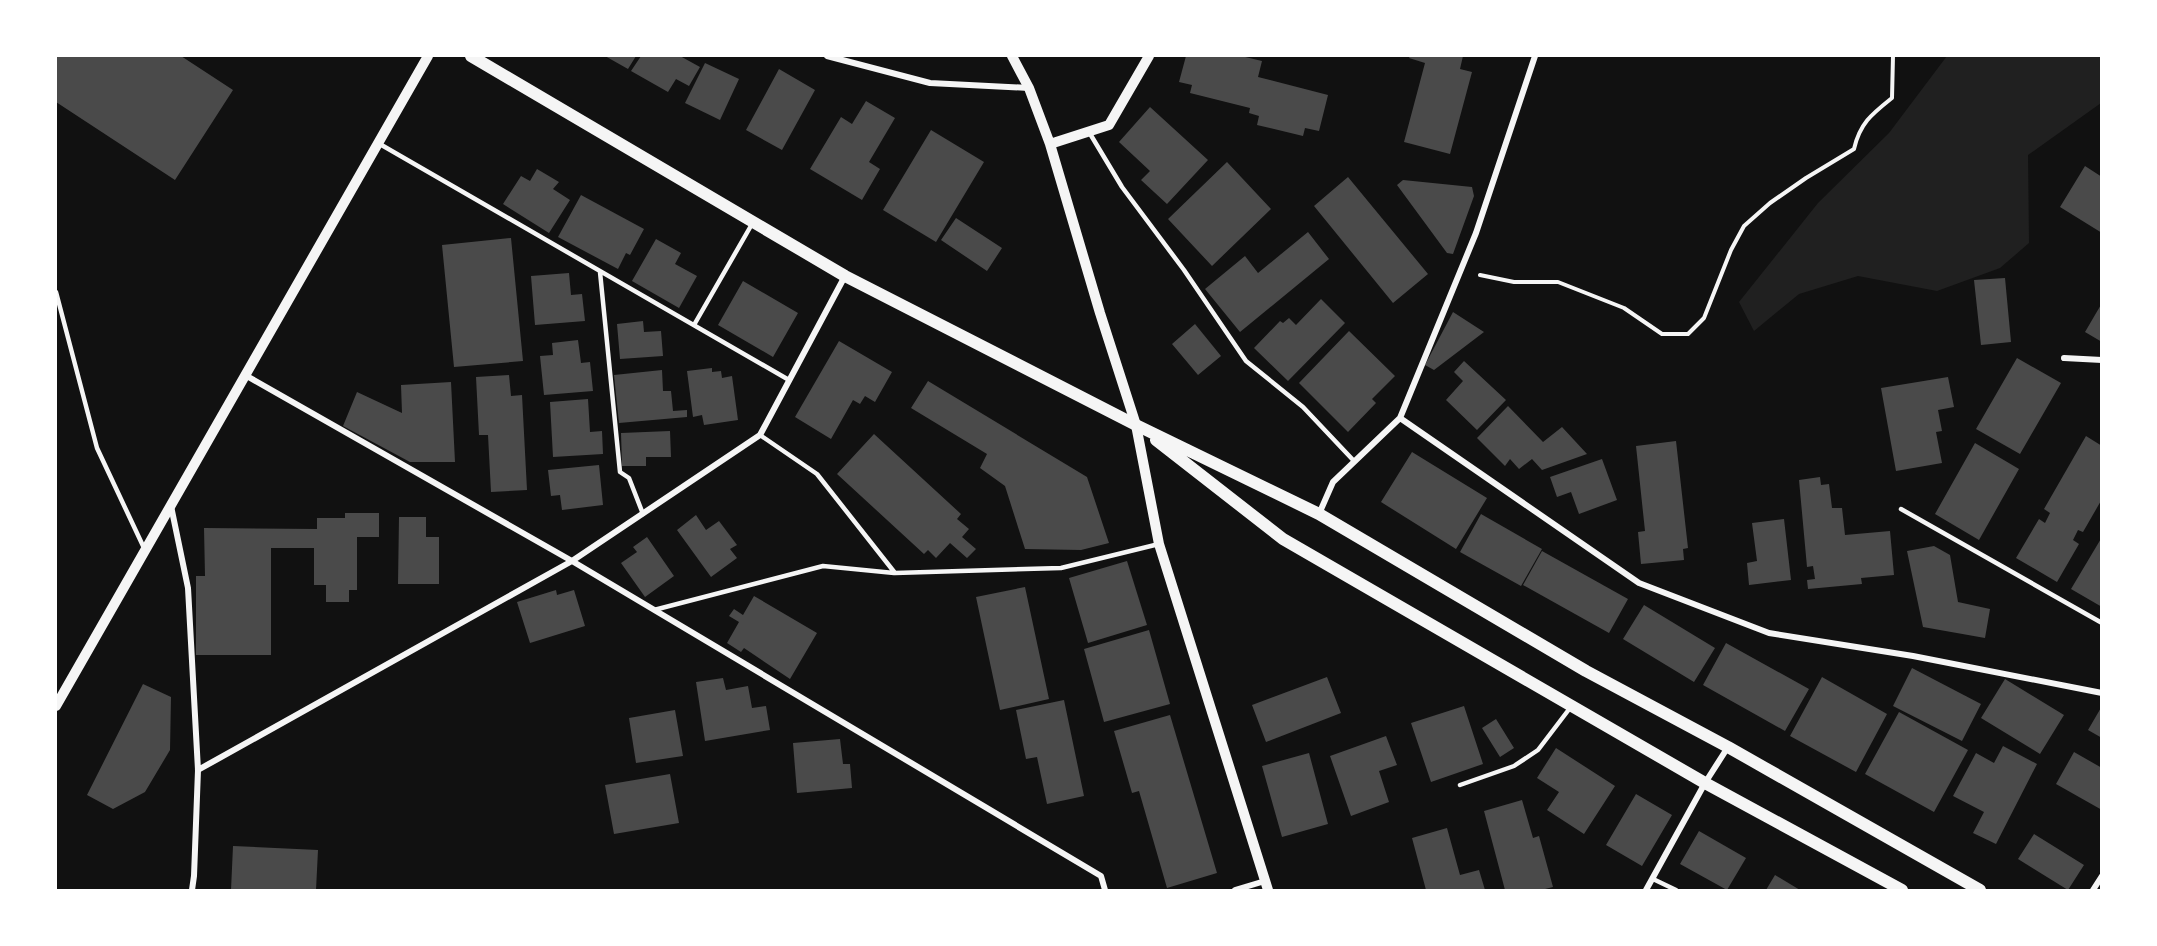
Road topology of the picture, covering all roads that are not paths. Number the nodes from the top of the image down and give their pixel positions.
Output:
1 (428, 56) edge
2 (828, 56) edge
3 (1012, 56) edge
4 (1149, 56) edge
5 (1535, 56) edge
6 (479, 58) edge
7 (1029, 88) junction
8 (1089, 132) junction
9 (378, 143) junction
10 (1050, 144) junction
11 (753, 221) junction
12 (600, 272) junction
13 (845, 276) junction
14 (56, 292) edge
15 (694, 325) junction
16 (2064, 358) dead end
17 (2102, 360) edge
18 (246, 375) junction
19 (789, 380) junction
20 (1400, 418) junction
21 (1136, 425) junction
22 (760, 435) junction
23 (1354, 461) junction
24 (171, 505) junction
25 (1901, 508) dead end
26 (643, 514) junction
27 (1319, 514) junction
28 (1159, 544) junction
29 (145, 550) junction
30 (572, 561) junction
31 (895, 573) junction
32 (654, 610) junction
33 (2102, 623) edge
34 (2102, 693) edge
35 (56, 706) edge
36 (1572, 706) junction
37 (1728, 747) junction
38 (198, 770) junction
39 (1706, 783) junction
40 (1460, 784) dead end
41 (2102, 876) edge
42 (1653, 879) junction
43 (1267, 886) edge
44 (192, 891) edge
45 (1105, 891) edge
46 (1235, 891) edge
47 (1646, 891) edge
48 (1676, 891) edge
49 (1902, 891) edge
50 (1980, 891) edge
51 (2093, 891) edge

1 - 9 street
2 - 7 street
3 - 7 street
4 - 8 street
5 - 20 street
6 - 11 main road
7 - 10 street
8 - 10 street
8 - 23 lane
9 - 12 lane
9 - 18 street
10 - 21 street
11 - 13 main road
11 - 15 lane
12 - 15 lane
12 - 26 lane
13 - 19 street
13 - 21 main road
14 - 29 lane
15 - 19 lane
16 - 17 street
18 - 24 street
18 - 30 street
19 - 22 street
20 - 23 street
20 - 34 street
21 - 27 main road
21 - 28 street
21 - 36 main road
22 - 26 street
22 - 31 lane
23 - 27 street
24 - 29 street
24 - 38 street
25 - 33 lane
26 - 30 street
27 - 37 main road
28 - 31 lane
28 - 43 street
29 - 35 street
30 - 32 street
30 - 38 street
31 - 32 lane
32 - 45 street
36 - 39 main road
36 - 40 lane
37 - 39 street
37 - 50 main road
38 - 44 street
39 - 42 street
39 - 49 main road
41 - 51 street
42 - 47 street
42 - 48 lane
43 - 46 street

